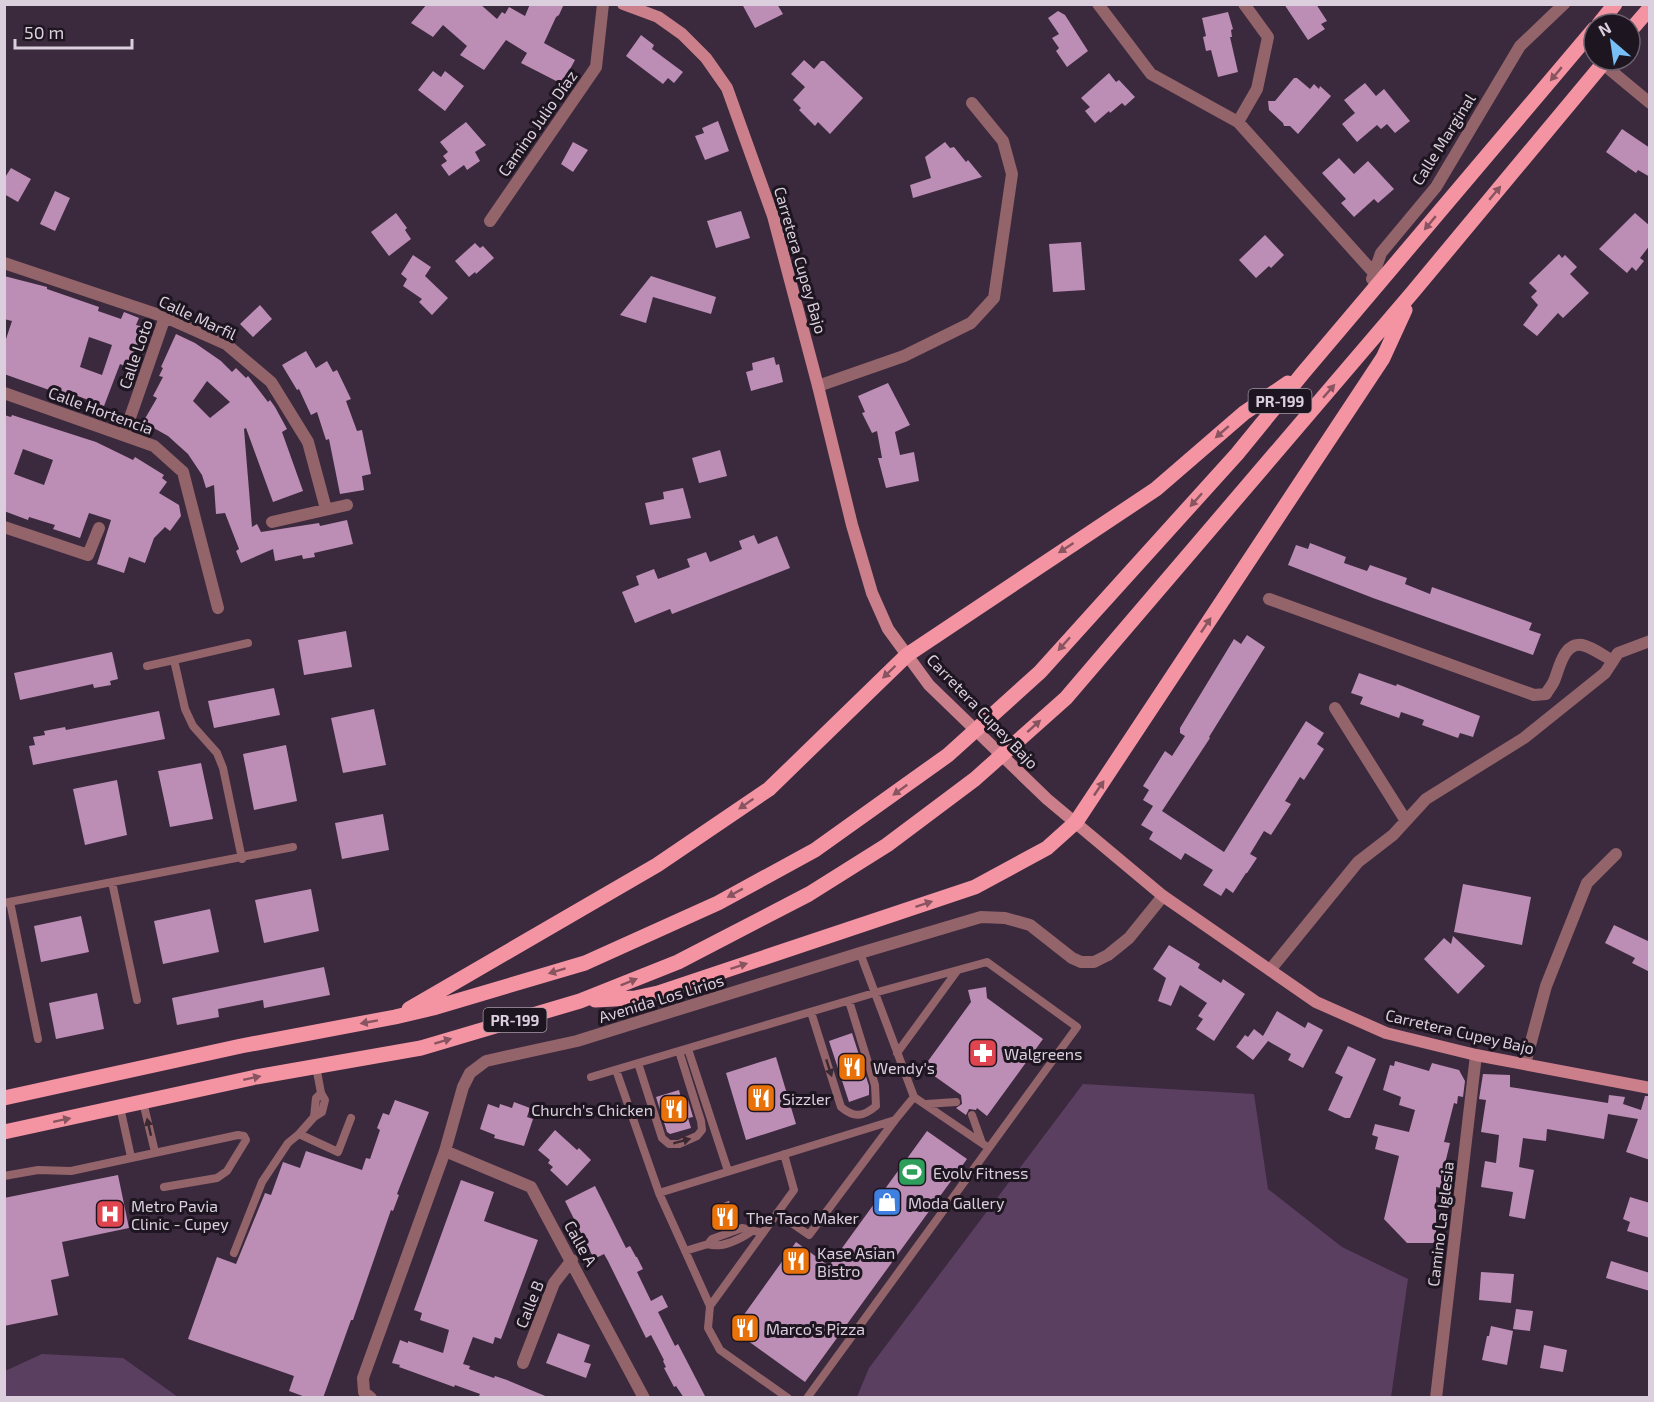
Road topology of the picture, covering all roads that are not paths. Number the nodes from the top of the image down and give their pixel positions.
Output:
1 (603, 4) edge
2 (623, 4) edge
3 (1098, 4) edge
4 (1245, 4) edge
5 (1564, 4) edge
6 (1582, 43) edge
7 (1597, 72) edge
8 (1616, 72) edge
9 (972, 103) dead end
10 (1650, 103) edge
11 (1238, 122) junction
12 (490, 221) dead end
13 (4, 263) edge
14 (1374, 273) junction
15 (1412, 292) junction
16 (1364, 300) junction
17 (165, 317) junction
18 (1303, 373) junction
19 (818, 386) junction
20 (4, 393) edge
21 (124, 435) junction
22 (347, 505) dead end
23 (326, 509) junction
24 (272, 522) dead end
25 (4, 527) edge
26 (99, 528) dead end
27 (1269, 599) dead end
28 (218, 608) dead end
29 (1650, 640) edge
30 (248, 643) dead end
31 (907, 655) junction
32 (174, 660) junction
33 (1613, 661) junction
34 (147, 666) dead end
35 (1335, 708) dead end
36 (1406, 821) junction
37 (1076, 822) junction
38 (293, 847) dead end
39 (1616, 854) dead end
40 (242, 859) junction
41 (112, 882) junction
42 (1163, 896) junction
43 (7, 903) edge
44 (860, 952) junction
45 (958, 970) junction
46 (1270, 970) junction
47 (874, 993) junction
48 (137, 1000) dead end
49 (580, 1001) junction
50 (849, 1001) junction
51 (811, 1012) junction
52 (395, 1017) junction
53 (38, 1039) dead end
54 (684, 1050) junction
55 (897, 1053) junction
56 (1476, 1055) junction
57 (638, 1064) junction
58 (1525, 1064) junction
59 (316, 1066) junction
60 (616, 1070) junction
61 (591, 1077) dead end
62 (1650, 1088) edge
63 (914, 1097) junction
64 (4, 1098) edge
65 (143, 1102) junction
66 (956, 1102) dead end
67 (925, 1104) junction
68 (120, 1107) junction
69 (972, 1115) dead end
70 (351, 1118) dead end
71 (895, 1120) junction
72 (4, 1132) edge
73 (299, 1134) junction
74 (986, 1146) junction
75 (445, 1151) junction
76 (155, 1152) junction
77 (784, 1154) junction
78 (131, 1157) junction
79 (728, 1171) junction
80 (4, 1176) edge
81 (164, 1187) dead end
82 (659, 1193) junction
83 (777, 1213) junction
84 (762, 1233) junction
85 (686, 1251) junction
86 (234, 1253) dead end
87 (572, 1260) junction
88 (710, 1306) junction
89 (523, 1363) dead end
90 (371, 1398) edge
91 (644, 1398) edge
92 (788, 1398) edge
93 (807, 1398) edge
94 (1436, 1398) edge

1 - 12 street, Camino Julio Díaz
2 - 19 street, Carretera Cupey Bajo
3 - 11 street
4 - 11 street
5 - 14 street, Calle Marginal
6 -> 16 main road, PR-199
15 -> 7 main road, PR-199
8 - 10 street
9 - 19 street
11 - 14 street
13 - 17 street, Calle Marfil
14 - 16 street, Calle Marginal
37 -> 15 main road
49 -> 15 main road, PR-199
16 - 18 main road, PR-199
17 - 21 street, Calle Loto
17 - 23 street, Calle Marfil
18 -> 31 main road
18 -> 52 main road, PR-199
19 - 31 street, Carretera Cupey Bajo
20 - 21 street, Calle Hortencia
21 - 28 street, Calle Hortencia
22 - 23 street
23 - 24 street
25 - 26 street
27 - 33 street
29 - 33 street
30 - 32 lane
31 - 37 street, Carretera Cupey Bajo
31 -> 52 main road
32 - 34 lane
32 - 40 lane
33 - 36 street
35 - 36 street
36 - 46 street
37 - 42 street, Carretera Cupey Bajo
49 -> 37 main road
38 - 40 lane
39 - 58 street
40 - 41 lane
41 - 43 lane
41 - 48 lane
42 - 44 street, Avenida Los Lirios
42 - 46 street, Carretera Cupey Bajo
43 - 53 lane
44 - 47 lane
44 - 75 street, Avenida Los Lirios
45 - 47 lane
45 - 55 lane
45 - 74 lane
46 - 56 street, Carretera Cupey Bajo
47 - 50 lane
47 - 55 lane
59 -> 49 main road, PR-199
50 - 51 lane
51 -> 50 lane
51 - 54 lane
52 -> 64 main road, PR-199
54 - 57 lane
57 -> 54 lane
54 - 79 lane
55 - 63 lane
56 - 58 street, Carretera Cupey Bajo
56 - 94 street, Camino La Iglesia
57 - 60 lane
58 - 62 street, Carretera Cupey Bajo
65 -> 59 main road, PR-199
59 - 73 lane
60 - 61 lane
60 - 82 lane
63 - 67 lane
63 - 71 lane
65 - 68 main road, PR-199
76 -> 65 lane
66 - 67 lane
67 - 74 lane
72 -> 68 main road, PR-199
68 - 78 lane
69 - 74 lane
70 - 73 lane
71 - 77 lane
71 - 83 lane
73 - 86 lane
74 - 93 lane
75 - 87 street, Calle A
75 - 90 street, Avenida Los Lirios
76 - 78 lane
76 - 81 lane
77 - 79 lane
77 - 83 lane
78 - 80 lane
79 - 82 lane
82 - 85 lane
83 - 84 lane
84 - 85 lane
84 - 88 lane
85 - 88 lane
87 - 89 street, Calle B
87 - 91 street, Calle A
88 - 92 lane

